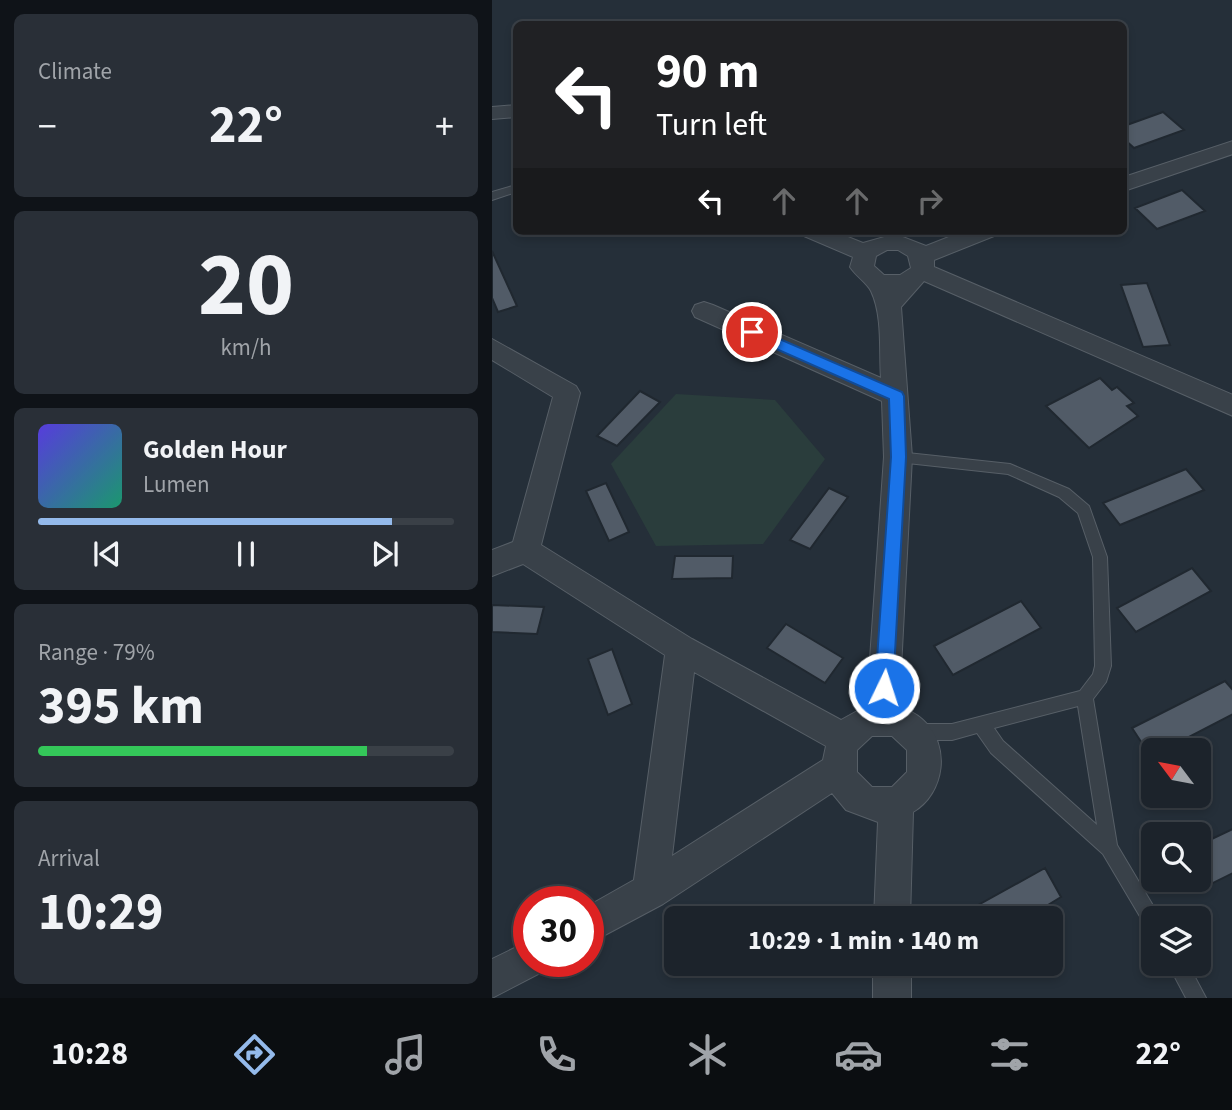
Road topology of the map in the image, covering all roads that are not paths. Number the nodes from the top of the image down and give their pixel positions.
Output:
1 (513, 111) edge
2 (492, 113) edge
3 (1232, 148) edge
4 (1127, 183) edge
5 (513, 189) edge
6 (492, 196) edge
7 (822, 235) edge
8 (974, 235) edge
9 (865, 253) junction
10 (916, 264) junction
11 (885, 295) junction
12 (704, 311) dead end
13 (492, 348) edge
14 (896, 396) junction
15 (1232, 406) edge
16 (898, 457) junction
17 (525, 550) junction
18 (492, 563) edge
19 (680, 649) junction
20 (1085, 697) junction
21 (981, 724) junction
22 (873, 737) junction
23 (884, 803) junction
24 (1109, 848) junction
25 (650, 891) junction
26 (892, 906) edge
27 (1143, 906) edge
28 (604, 917) edge
29 (513, 968) edge
30 (892, 976) edge
31 (1184, 976) edge
32 (492, 980) edge
33 (892, 998) edge
34 (1197, 998) edge

1 - 2 street
3 - 4 street
5 - 6 lane
7 - 9 street
8 - 10 street
9 - 10 street
9 - 11 street
10 - 11 street
10 - 15 street
11 - 14 street
12 - 14 street
13 - 17 street
14 - 16 street
16 - 20 lane
16 - 22 street
17 - 18 street
17 - 19 street
19 - 22 street
19 - 25 street
20 - 21 lane
20 - 24 lane
21 - 22 lane
21 - 24 lane
22 - 23 street
22 - 23 street
22 - 25 street
23 - 26 street
24 - 27 lane
25 - 28 street
29 - 32 street
30 - 33 street
31 - 34 lane

